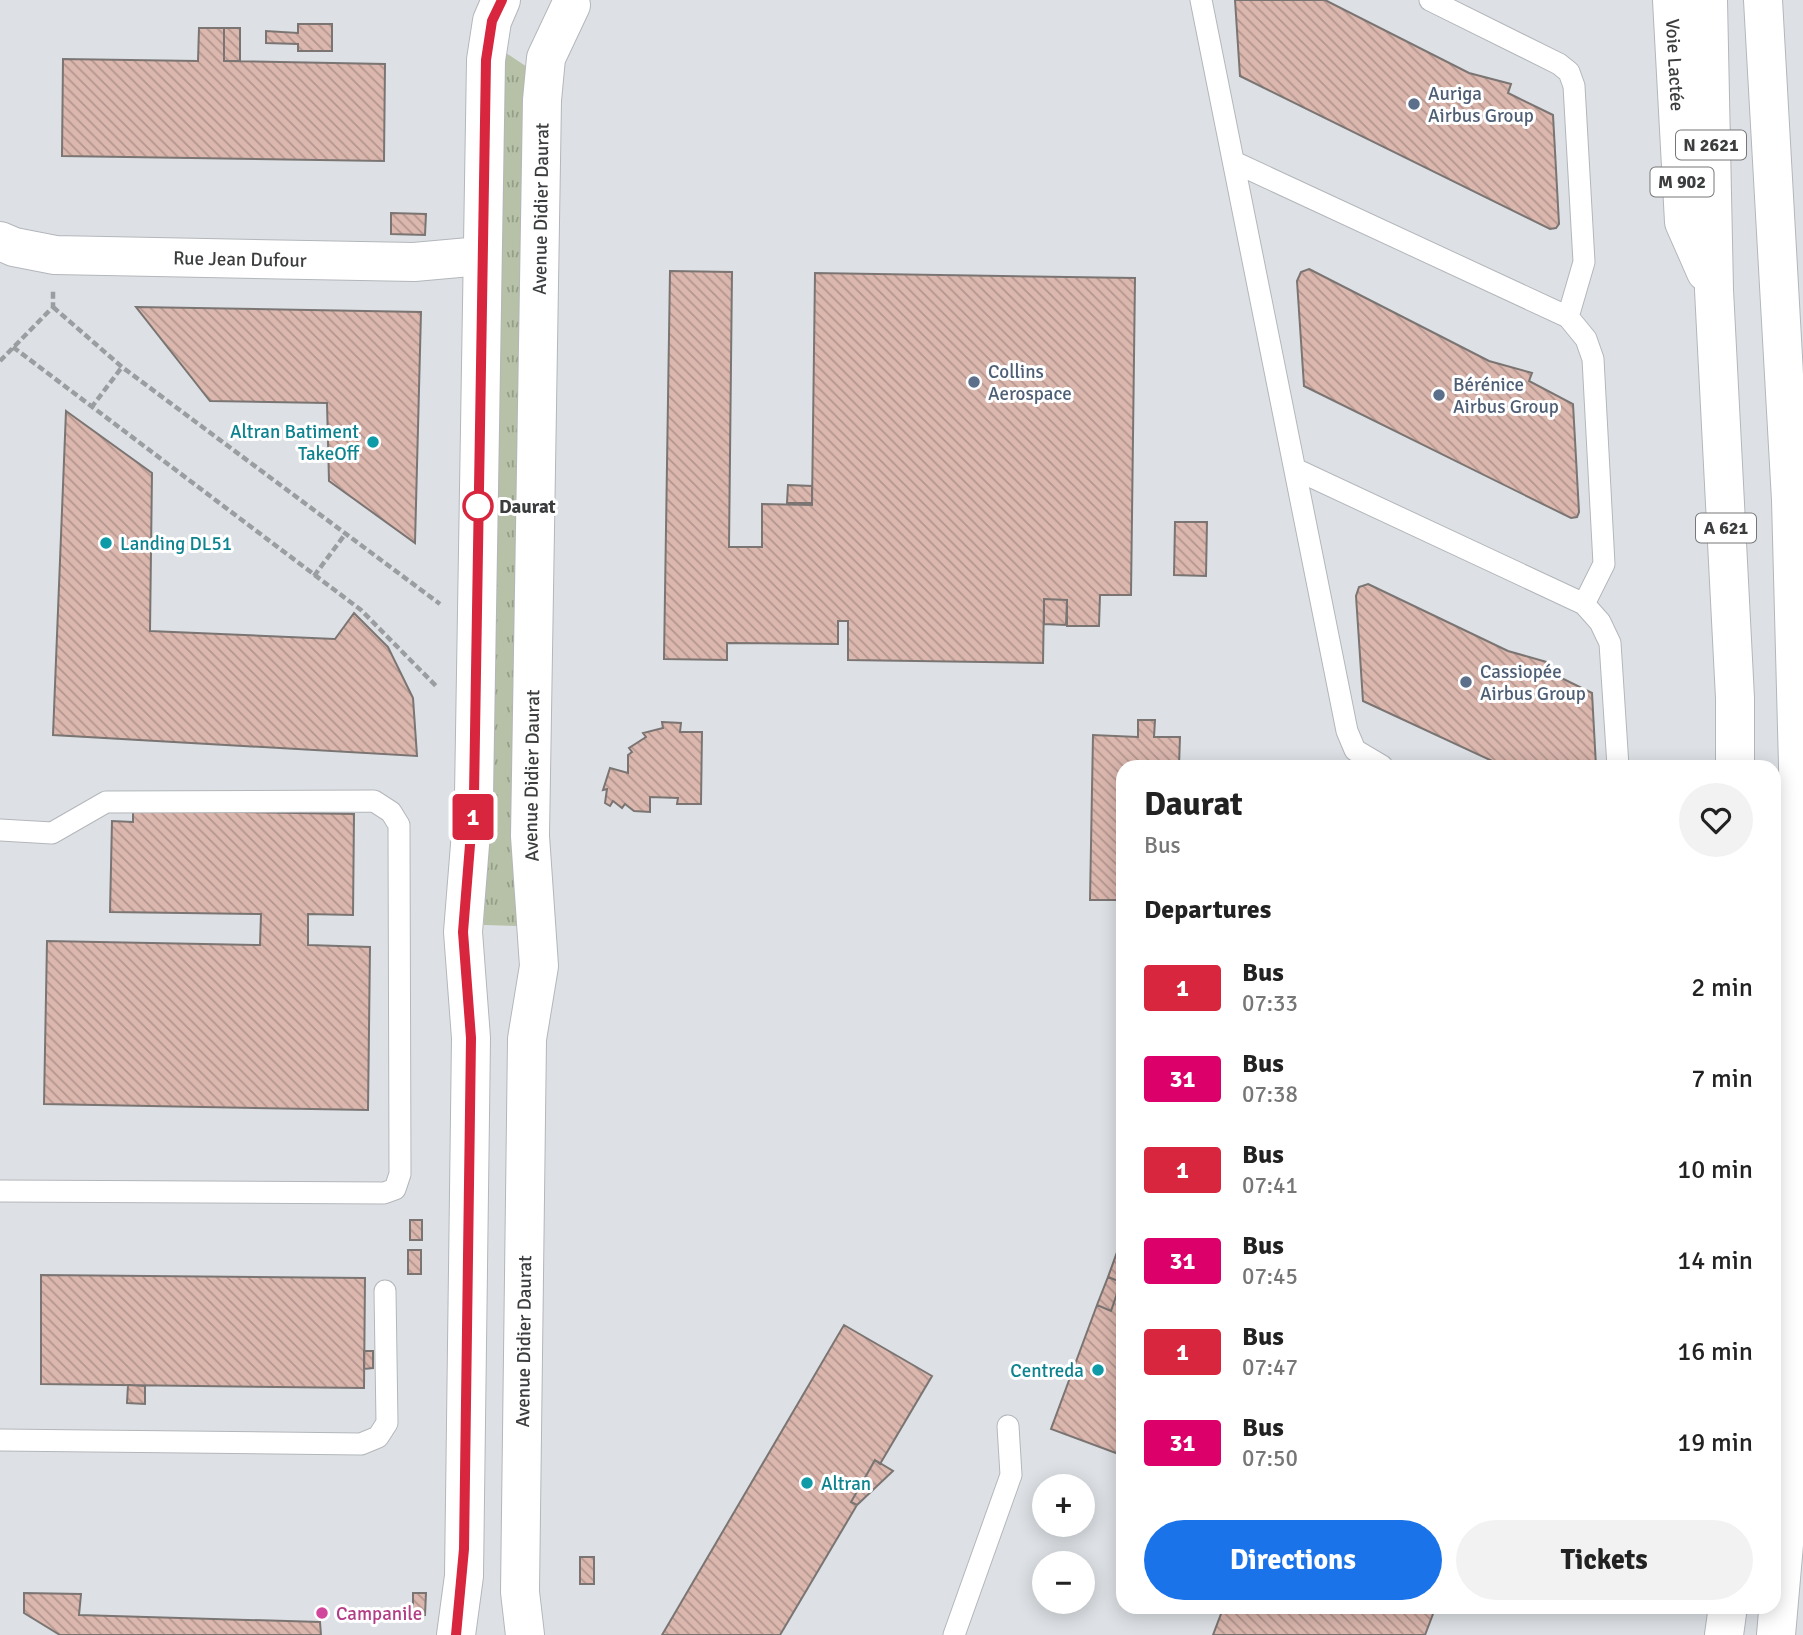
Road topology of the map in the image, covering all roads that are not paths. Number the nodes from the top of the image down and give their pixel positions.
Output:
1 (502, 0) edge
2 (1200, 0) edge
3 (1430, 0) edge
4 (1672, 0) edge
5 (1709, 0) edge
6 (1763, 0) edge
7 (571, 2) edge
8 (1234, 162) junction
9 (0, 241) edge
10 (481, 257) junction
11 (1714, 290) junction
12 (1568, 317) junction
13 (1295, 469) junction
14 (1584, 604) junction
15 (1372, 760) edge
16 (1619, 760) edge
17 (1735, 760) edge
18 (0, 830) edge
19 (0, 1191) edge
20 (1801, 1221) edge
21 (385, 1291) dead end
22 (1008, 1426) dead end
23 (0, 1440) edge
24 (1781, 1578) edge
25 (1727, 1614) edge
26 (1778, 1614) edge
27 (456, 1635) edge
28 (524, 1635) edge
29 (954, 1635) edge
30 (1724, 1635) edge
31 (1776, 1635) edge

1 - 10 main road
2 - 8 lane
3 - 12 lane
4 - 11 main road, Voie Lactée / M 902
5 - 11 main road, N 2621
6 - 20 main road
7 - 28 main road, Avenue Didier Daurat
8 - 12 lane
8 - 13 lane
9 - 10 main road, Rue Jean Dufour
10 - 27 main road
11 - 17 main road, A 621
12 - 14 lane
13 - 14 lane
13 - 15 lane
14 - 16 lane
18 - 19 lane
20 - 24 main road
21 - 23 lane
22 - 29 lane
25 - 30 main road
26 - 31 main road

